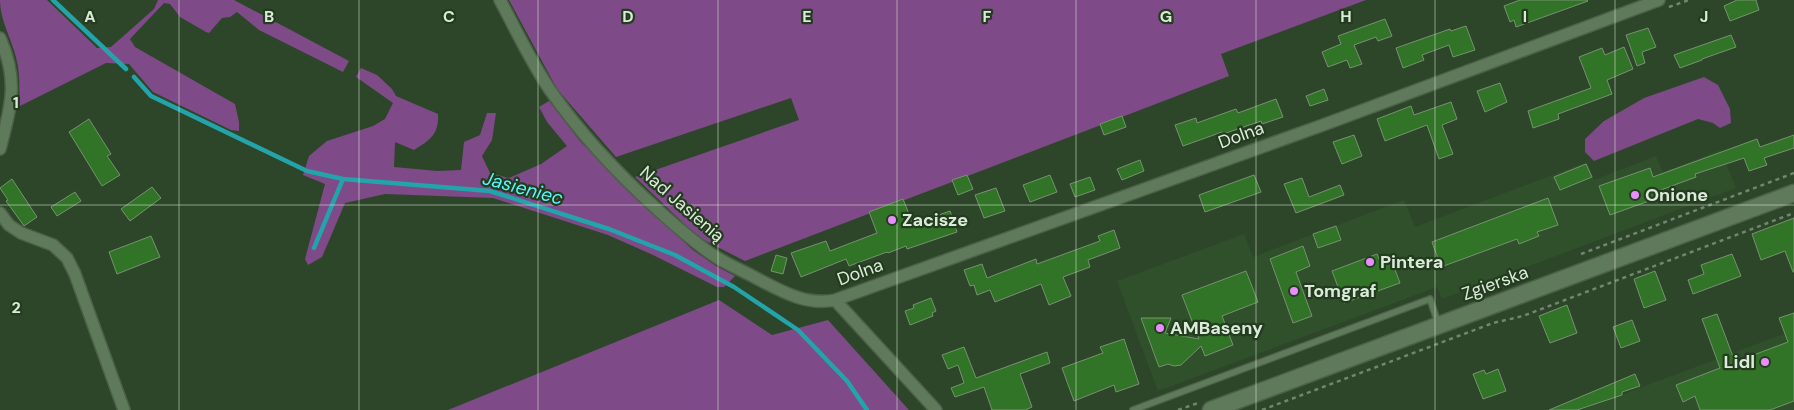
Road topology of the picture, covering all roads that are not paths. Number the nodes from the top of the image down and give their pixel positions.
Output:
1 (500, 0) edge
2 (1659, 0) edge
3 (0, 38) edge
4 (0, 149) edge
5 (1794, 192) edge
6 (0, 213) edge
7 (835, 300) junction
8 (1439, 325) junction
9 (124, 410) edge
10 (936, 410) edge
11 (1133, 410) edge
12 (1211, 410) edge

1 - 7 street, Nad Jasienią
2 - 7 street, Dolna
3 - 4 street
5 - 8 main road, Zgierska
6 - 9 street
7 - 10 street
8 - 11 lane
8 - 12 main road, Zgierska

